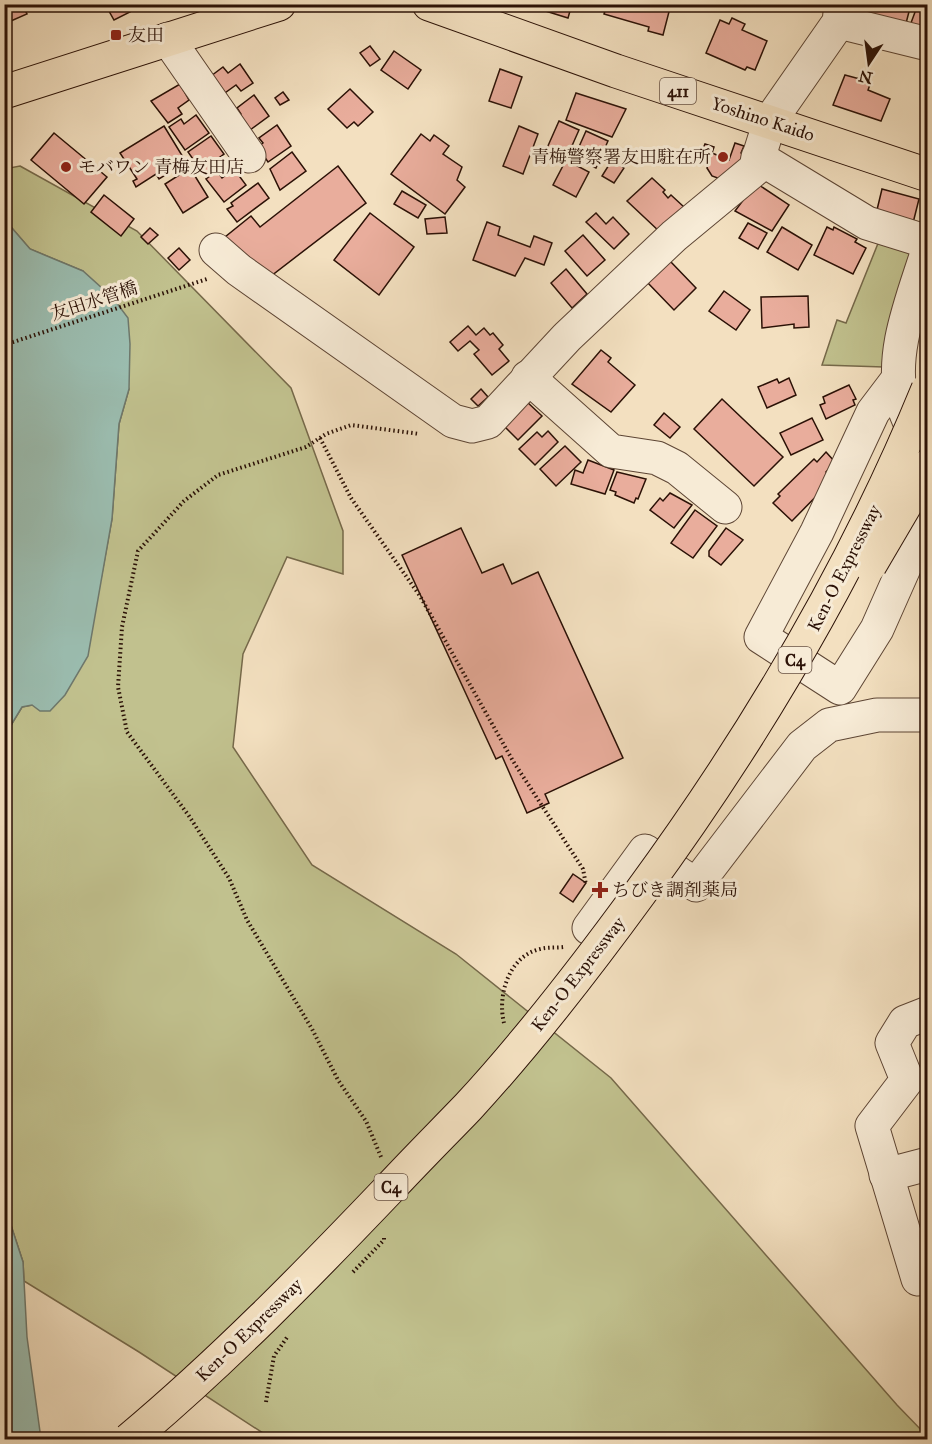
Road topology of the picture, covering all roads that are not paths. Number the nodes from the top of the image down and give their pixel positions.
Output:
1 (279, 4) edge
2 (429, 4) edge
3 (840, 13) edge
4 (168, 39) junction
5 (927, 44) edge
6 (9, 90) edge
7 (770, 121) junction
8 (249, 156) dead end
9 (758, 157) junction
10 (927, 175) edge
11 (927, 242) edge
12 (216, 250) dead end
13 (927, 250) edge
14 (528, 377) junction
15 (913, 384) edge
16 (927, 464) edge
17 (725, 507) dead end
18 (927, 528) edge
19 (927, 715) edge
20 (589, 928) road end
21 (927, 1013) edge
22 (927, 1164) edge
23 (886, 1175) junction
24 (919, 1268) edge
25 (129, 1440) edge
26 (154, 1440) edge

1 - 4 main road
2 - 7 main road, Yoshino Kaido / 411
3 - 5 street
3 - 7 street
4 - 6 main road
4 - 8 street
7 - 9 street
7 - 10 main road, Yoshino Kaido / 411
9 - 11 street
9 - 14 street
12 - 14 street
13 - 15 street
14 - 17 street
15 - 16 street
15 - 18 street
15 - 25 main road, Ken-O Expressway / C4, bridge
16 - 26 main road, Ken-O Expressway / C4, bridge
19 - 20 street
21 - 23 street
22 - 23 street
23 - 24 street

